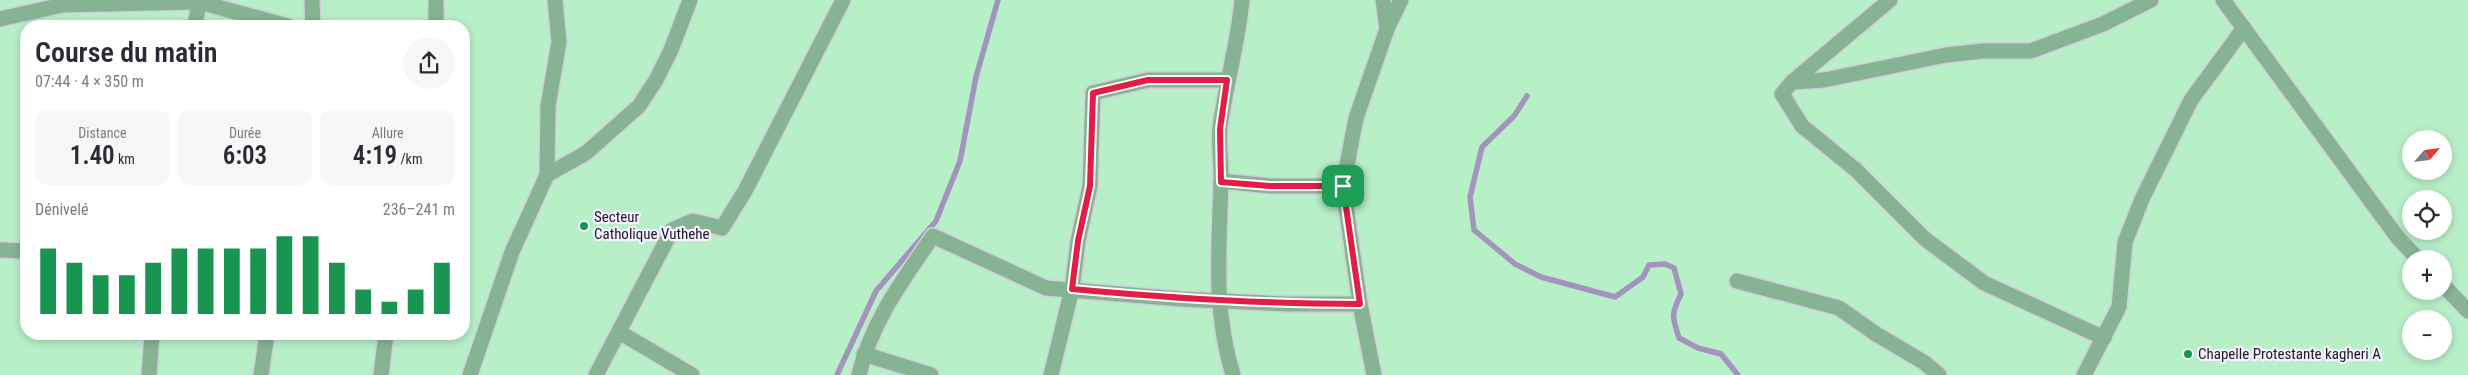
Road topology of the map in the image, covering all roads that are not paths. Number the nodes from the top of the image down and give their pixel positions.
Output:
1 (312, 0) edge
2 (436, 0) edge
3 (555, 0) edge
4 (690, 0) edge
5 (843, 0) edge
6 (1242, 0) edge
7 (1383, 0) edge
8 (1401, 0) edge
9 (1890, 0) edge
10 (2151, 0) edge
11 (2224, 0) edge
12 (199, 2) junction
13 (0, 20) edge
14 (196, 20) edge
15 (266, 20) edge
16 (313, 20) edge
17 (436, 20) edge
18 (2244, 28) junction
19 (1387, 29) junction
20 (1227, 80) junction
21 (1792, 82) junction
22 (547, 175) junction
23 (1221, 182) junction
24 (1343, 186) junction
25 (0, 250) edge
26 (2409, 250) edge
27 (20, 251) edge
28 (1738, 281) dead end
29 (1072, 289) junction
30 (2452, 294) edge
31 (1218, 299) junction
32 (1360, 304) junction
33 (2468, 311) edge
34 (619, 332) junction
35 (2104, 338) junction
36 (152, 340) edge
37 (266, 340) edge
38 (385, 340) edge
39 (864, 354) junction
40 (149, 375) edge
41 (261, 375) edge
42 (381, 375) edge
43 (470, 375) edge
44 (596, 375) edge
45 (692, 375) edge
46 (859, 375) edge
47 (931, 375) edge
48 (1051, 375) edge
49 (1233, 375) edge
50 (1374, 375) edge
51 (1939, 375) edge
52 (2084, 375) edge

1 - 16 street
2 - 17 street
3 - 22 street
4 - 22 street
5 - 34 street
6 - 20 street
7 - 19 street
8 - 19 street
9 - 21 street
10 - 21 street
11 - 18 street
12 - 13 street
12 - 14 street
12 - 15 street
18 - 26 street
18 - 35 street
19 - 24 street
20 - 23 street
20 - 29 street
21 - 35 street
22 - 43 street
23 - 24 street
23 - 31 street
24 - 32 street
25 - 27 street
28 - 51 street
29 - 31 street
29 - 39 street
29 - 48 street
30 - 33 street
31 - 32 street
31 - 49 street
32 - 50 street
34 - 44 street
34 - 45 street
35 - 52 street
36 - 40 street
37 - 41 street
38 - 42 street
39 - 46 street
39 - 47 street

